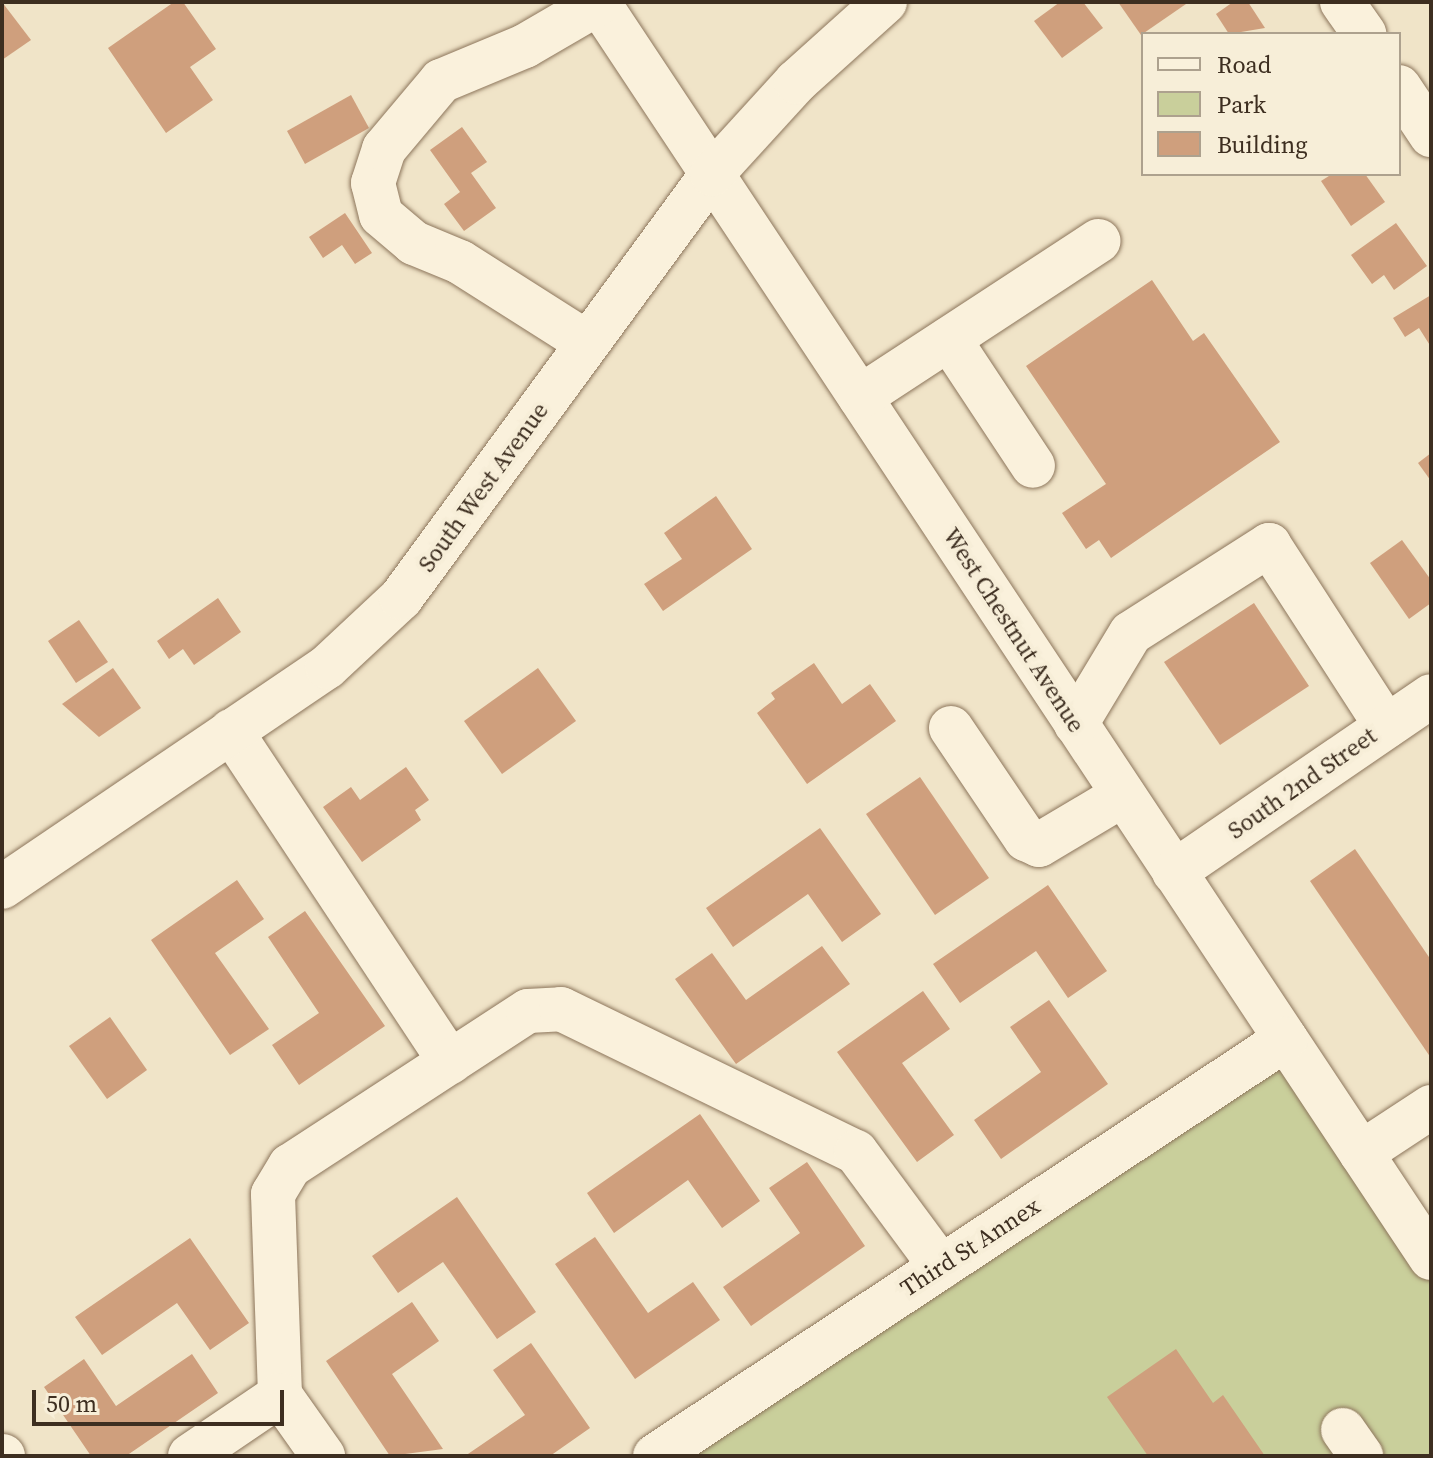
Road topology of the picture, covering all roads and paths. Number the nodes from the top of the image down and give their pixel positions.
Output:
1 (1342, 2) edge
2 (599, 3) edge
3 (867, 4) edge
4 (1363, 32) edge
5 (1401, 90) edge
6 (1431, 135) edge
7 (712, 174) junction
8 (1098, 241) dead end
9 (949, 339) junction
10 (586, 342) junction
11 (860, 397) junction
12 (1033, 466) dead end
13 (1431, 696) edge
14 (1076, 724) junction
15 (1386, 726) junction
16 (951, 728) dead end
17 (231, 731) junction
18 (1123, 795) junction
19 (1174, 872) junction
20 (2, 887) edge
21 (1286, 1039) junction
22 (450, 1062) junction
23 (1431, 1107) edge
24 (1361, 1153) junction
25 (1431, 1258) edge
26 (941, 1267) junction
27 (280, 1395) junction
28 (190, 1456) edge
29 (323, 1456) edge
30 (655, 1456) edge

1 - 4 street
2 - 7 street, West Chestnut Avenue
2 - 10 street
3 - 7 street, South West Avenue
5 - 6 street
7 - 10 street, South West Avenue
7 - 11 street, West Chestnut Avenue
8 - 9 street
9 - 11 street
9 - 12 street
10 - 17 street, South West Avenue
11 - 14 street, West Chestnut Avenue
13 - 15 street, South 2nd Street
14 - 15 street
14 - 18 street, West Chestnut Avenue
15 - 19 street, South 2nd Street
16 - 18 street
17 - 20 street, South West Avenue
17 - 22 street
18 - 19 street, West Chestnut Avenue
19 - 21 street, West Chestnut Avenue
21 - 24 street, West Chestnut Avenue
21 - 26 street, Third St Annex
22 - 26 street
22 - 27 street
23 - 24 street
24 - 25 street, West Chestnut Avenue
26 - 30 street, Third St Annex
27 - 28 street
27 - 29 street

